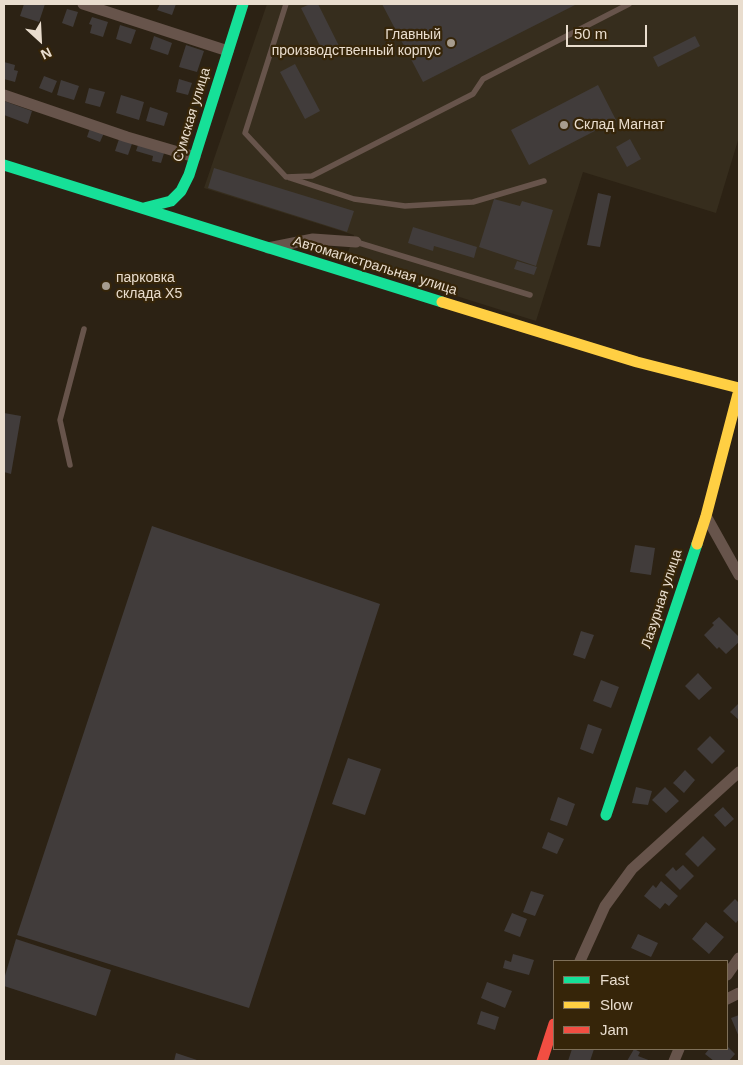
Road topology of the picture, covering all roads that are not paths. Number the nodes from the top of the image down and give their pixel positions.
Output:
1 (83, 4) edge
2 (243, 4) edge
3 (286, 4) edge
4 (629, 4) edge
5 (228, 51) junction
6 (4, 95) edge
7 (195, 157) junction
8 (4, 165) edge
9 (286, 177) junction
10 (544, 181) dead end
11 (142, 208) junction
12 (356, 242) joint
13 (266, 248) junction
14 (530, 295) dead end
15 (84, 329) dead end
16 (739, 389) edge
17 (70, 465) dead end
18 (706, 516) junction
19 (739, 575) edge
20 (739, 772) edge
21 (606, 816) dead end
22 (739, 958) edge
23 (580, 960) edge
24 (728, 974) edge
25 (553, 1027) edge
26 (542, 1061) edge

1 - 5 street
2 - 5 street, Сумская улица
3 - 9 lane
4 - 9 lane
5 - 7 street, Сумская улица
6 - 7 street
7 - 11 street, Сумская улица
8 - 11 street, Автомагистральная улица
9 - 10 lane
11 - 13 street, Автомагистральная улица
12 - 13 street
12 - 14 lane
13 - 16 street, Автомагистральная улица
15 - 17 lane
16 - 18 street, Лазурная улица
18 - 19 street
18 - 21 street, Лазурная улица
20 - 23 street
22 - 24 street
25 - 26 street

